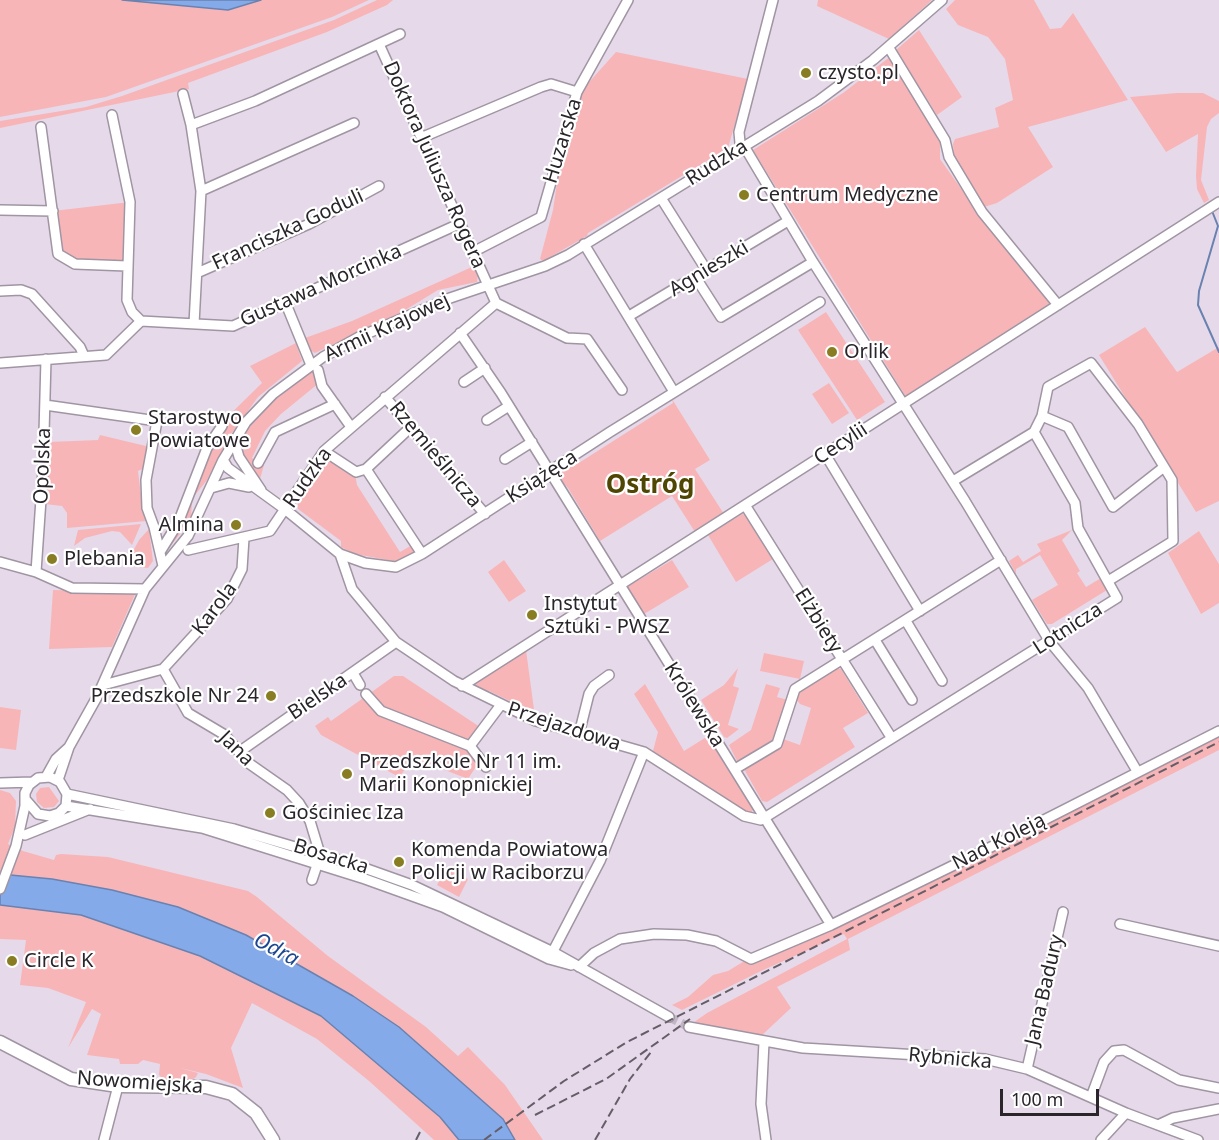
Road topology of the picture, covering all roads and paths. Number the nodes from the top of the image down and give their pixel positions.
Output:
1 (628, 0) edge
2 (774, 0) edge
3 (942, 0) edge
4 (400, 34) dead end
5 (379, 44) junction
6 (889, 48) junction
7 (578, 92) junction
8 (183, 94) dead end
9 (112, 115) dead end
10 (354, 123) dead end
11 (191, 125) junction
12 (41, 128) dead end
13 (423, 137) junction
14 (744, 147) junction
15 (379, 186) dead end
16 (201, 191) junction
17 (661, 198) junction
18 (1219, 202) edge
19 (0, 210) edge
20 (53, 211) junction
21 (788, 221) junction
22 (461, 223) junction
23 (584, 244) junction
24 (473, 252) junction
25 (813, 262) junction
26 (127, 266) junction
27 (707, 271) junction
28 (197, 273) junction
29 (696, 278) junction
30 (489, 285) junction
31 (0, 291) edge
32 (820, 302) dead end
33 (286, 303) junction
34 (496, 303) junction
35 (1058, 305) junction
36 (629, 316) junction
37 (141, 321) junction
38 (194, 324) junction
39 (460, 333) junction
40 (84, 356) junction
41 (46, 359) junction
42 (0, 363) edge
43 (314, 368) junction
44 (485, 368) junction
45 (464, 382) dead end
46 (622, 390) dead end
47 (674, 392) junction
48 (385, 397) junction
49 (335, 404) junction
50 (903, 404) junction
51 (45, 405) junction
52 (509, 406) junction
53 (1042, 416) junction
54 (487, 420) dead end
55 (222, 426) dead end
56 (412, 426) junction
57 (351, 427) junction
58 (1034, 432) junction
59 (234, 440) junction
60 (532, 442) junction
61 (324, 451) junction
62 (825, 454) junction
63 (505, 459) dead end
64 (223, 460) junction
65 (258, 463) dead end
66 (1164, 467) junction
67 (366, 469) junction
68 (550, 472) junction
69 (252, 477) junction
70 (953, 481) junction
71 (211, 488) junction
72 (259, 491) junction
73 (745, 505) junction
74 (286, 510) junction
75 (485, 514) junction
76 (244, 538) junction
77 (188, 550) dead end
78 (160, 552) junction
79 (340, 554) junction
80 (422, 554) junction
81 (1001, 560) junction
82 (0, 562) edge
83 (163, 566) junction
84 (36, 572) junction
85 (1108, 581) junction
86 (620, 586) junction
87 (145, 589) junction
88 (920, 611) junction
89 (906, 621) junction
90 (875, 640) junction
91 (396, 642) junction
92 (1050, 642) junction
93 (843, 660) junction
94 (163, 669) junction
95 (353, 673) junction
96 (609, 675) dead end
97 (942, 681) dead end
98 (360, 685) dead end
99 (103, 686) junction
100 (462, 686) junction
101 (366, 694) dead end
102 (912, 700) dead end
103 (500, 706) junction
104 (1219, 731) edge
105 (579, 734) junction
106 (891, 737) junction
107 (470, 746) junction
108 (69, 747) junction
109 (239, 752) junction
110 (644, 752) junction
111 (486, 767) dead end
112 (735, 769) junction
113 (1137, 771) junction
114 (46, 777) junction
115 (58, 780) junction
116 (32, 782) junction
117 (0, 784) edge
118 (68, 794) junction
119 (25, 796) junction
120 (66, 806) junction
121 (92, 808) junction
122 (42, 816) junction
123 (765, 819) junction
124 (26, 835) junction
125 (15, 846) junction
126 (320, 854) junction
127 (317, 864) junction
128 (312, 880) dead end
129 (0, 889) edge
130 (1063, 912) dead end
131 (1120, 924) dead end
132 (831, 925) junction
133 (1219, 946) edge
134 (551, 955) junction
135 (579, 967) junction
136 (669, 1017) tunnel mouth
137 (689, 1027) tunnel mouth
138 (0, 1042) edge
139 (764, 1042) junction
140 (1027, 1069) junction
141 (118, 1086) junction
142 (1219, 1088) edge
143 (1091, 1096) junction
144 (1219, 1109) edge
145 (1126, 1113) junction
146 (1158, 1125) junction
147 (272, 1137) edge
148 (104, 1140) edge
149 (766, 1140) edge
150 (1101, 1140) edge
151 (1198, 1140) edge

1 - 7 street, Huzarska
2 - 14 street
3 - 6 street, Rudzka
4 - 5 street
5 - 11 street
5 - 13 street, Doktora Juliusza Rogera
6 - 14 street, Rudzka
6 - 35 street
7 - 13 street
7 - 24 street, Huzarska
8 - 11 street
9 - 26 street
10 - 16 street
11 - 16 street
12 - 20 street
13 - 22 street, Doktora Juliusza Rogera
14 - 17 street, Rudzka
14 - 21 street
15 - 28 street, Franciszka Goduli
16 - 28 street
17 - 23 street, Rudzka
17 - 27 street
18 - 35 street, Cecylii
19 - 20 street
20 - 26 street
21 - 25 street
21 - 27 street, Agnieszki
22 - 24 street, Doktora Juliusza Rogera
22 - 33 street, Gustawa Morcinka
23 - 30 street, Rudzka
23 - 36 street
24 - 30 street, Doktora Juliusza Rogera
25 - 29 street
25 - 50 street
26 - 37 street
27 - 29 street, Agnieszki
28 - 38 street
29 - 36 street, Agnieszki
30 - 34 street
30 - 43 street, Armii Krajowej
31 - 40 street
32 - 47 street, Książęca
33 - 38 street, Gustawa Morcinka
33 - 43 street
34 - 39 street, Rudzka
34 - 46 street
35 - 50 street, Cecylii
36 - 47 street
37 - 38 street, Gustawa Morcinka
37 - 40 street
39 - 44 street, Królewska
39 - 48 street, Rudzka
40 - 41 street
41 - 42 street
41 - 51 street, Opolska
43 - 49 street
43 - 59 street, Armii Krajowej
44 - 45 street
44 - 52 street, Królewska
47 - 68 street, Książęca
48 - 56 street, Rzemieślnicza
48 - 57 street, Rudzka
49 - 57 street
49 - 65 street
50 - 62 street, Cecylii
50 - 70 street
51 - 78 street
51 - 84 street, Opolska
52 - 54 street
52 - 60 street, Królewska
53 - 58 street
53 - 66 street
53 - 66 street, Lotnicza
55 - 78 street
56 - 67 street
56 - 75 street, Rzemieślnicza
57 - 61 street, Rudzka
58 - 70 street
58 - 85 street
59 - 64 street, Armii Krajowej
59 - 69 street, Książęca
60 - 63 street
60 - 68 street, Królewska
61 - 67 street
61 - 74 street, Rudzka
62 - 73 street, Cecylii
62 - 88 street
64 - 69 street, Książęca
64 - 71 street, Armii Krajowej
64 - 72 street, Książęca
66 - 85 street, Lotnicza
67 - 80 street
68 - 75 street, Książęca
68 - 86 street, Królewska
69 - 72 street, Książęca
70 - 81 street
71 - 72 street, Książęca
71 - 83 street, Armii Krajowej
72 - 74 street, Książęca
73 - 86 street, Cecylii
73 - 93 street, Elżbiety
74 - 76 street, Rudzka
74 - 79 street, Książęca
75 - 80 street, Książęca
76 - 77 street, Rudzka
76 - 94 street, Karola
78 - 83 street
79 - 80 street, Książęca
79 - 91 street, Przejazdowa
81 - 88 street
81 - 92 street
82 - 84 street
83 - 87 street, Armii Krajowej
84 - 87 street
85 - 92 street, Lotnicza
86 - 100 street, Cecylii
86 - 112 street, Królewska
87 - 99 street, Armii Krajowej
88 - 89 street
89 - 90 street
89 - 97 street
90 - 93 street
90 - 102 street
91 - 95 street, Bielska
91 - 100 street, Przejazdowa
92 - 106 street, Lotnicza
92 - 113 street
93 - 106 street, Elżbiety
93 - 112 street
94 - 99 street
94 - 109 street, Jana
95 - 98 street
95 - 109 street, Bielska
96 - 105 street
99 - 108 street, Armii Krajowej
100 - 103 street, Przejazdowa
101 - 107 street
103 - 105 street, Przejazdowa
103 - 107 street
104 - 113 street, Nad Koleją
105 - 110 street, Przejazdowa
106 - 123 street, Lotnicza
107 - 111 street
108 - 114 street, Armii Krajowej
108 - 115 street, Armii Krajowej
109 - 126 street, Jana
110 - 123 street, Przejazdowa
110 - 134 street
112 - 123 street, Królewska
113 - 132 street, Nad Koleją
114 - 115 street
114 - 116 street
115 - 118 street
116 - 117 street
116 - 119 street
117 - 119 street
118 - 120 street
118 - 126 street, Bosacka
119 - 122 street
119 - 125 street
120 - 121 street, Bosacka
120 - 122 street
121 - 124 street
121 - 127 street, Bosacka
122 - 124 street
123 - 132 street, Królewska
124 - 125 street
125 - 129 street
126 - 127 street
126 - 134 street, Bosacka
127 - 128 street
127 - 134 street, Bosacka
130 - 140 street, Jana Badury
131 - 133 street
132 - 135 street, Nad Koleją
134 - 135 street, Bosacka
135 - 136 street, Bosacka
137 - 139 street, Rybnicka
138 - 141 main road, Nowomiejska
139 - 140 street, Rybnicka
139 - 149 street
140 - 143 street, Rybnicka
141 - 147 main road, Nowomiejska
141 - 148 street
142 - 143 street
143 - 145 street, Rybnicka
144 - 146 street
145 - 146 street, Rybnicka
145 - 150 street
146 - 151 street, Rybnicka

